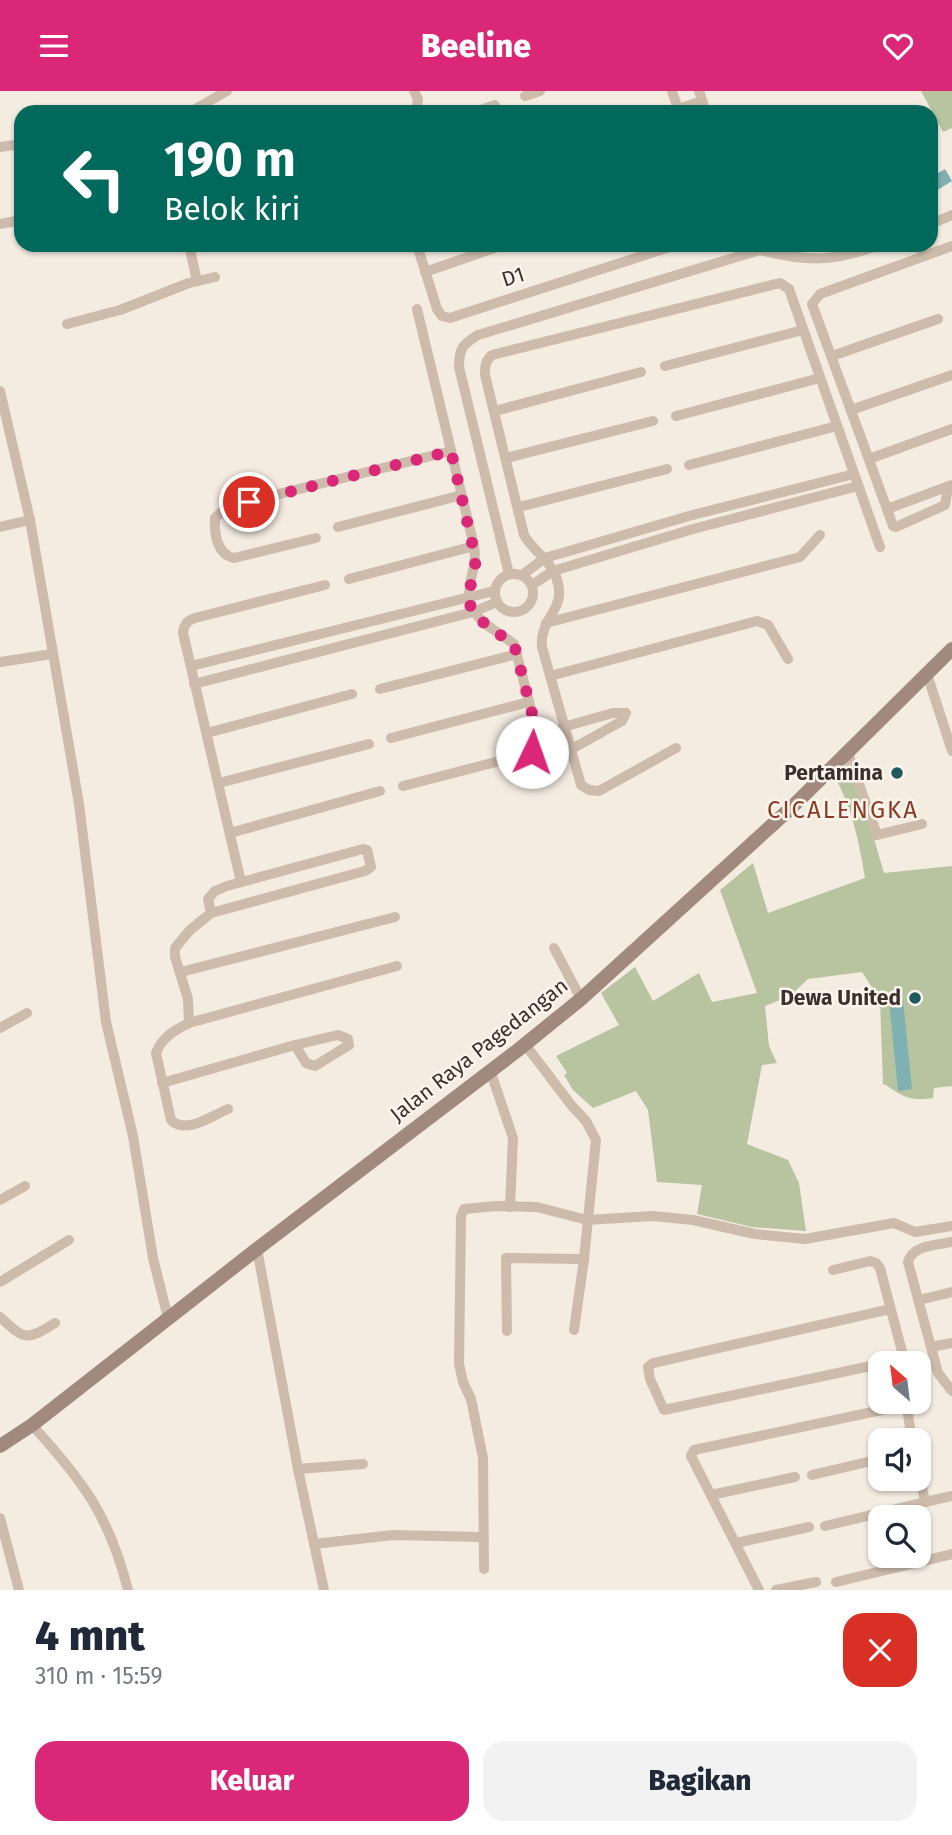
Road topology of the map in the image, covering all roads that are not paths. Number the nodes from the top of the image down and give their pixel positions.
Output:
1 (227, 91) edge
2 (540, 91) edge
3 (526, 96) dead end
4 (701, 96) edge
5 (202, 105) edge
6 (685, 105) edge
7 (191, 252) edge
8 (419, 252) edge
9 (482, 252) edge
10 (654, 252) edge
11 (743, 252) edge
12 (773, 252) edge
13 (859, 252) edge
14 (932, 252) edge
15 (425, 271) junction
16 (215, 277) dead end
17 (197, 281) junction
18 (417, 309) dead end
19 (938, 319) dead end
20 (67, 324) dead end
21 (803, 330) junction
22 (832, 356) junction
23 (665, 366) dead end
24 (640, 372) dead end
25 (952, 375) edge
26 (820, 378) junction
27 (0, 391) edge
28 (851, 410) junction
29 (495, 411) junction
30 (676, 416) dead end
31 (653, 421) dead end
32 (837, 426) junction
33 (952, 429) edge
34 (451, 451) junction
35 (506, 458) junction
36 (869, 459) junction
37 (689, 465) dead end
38 (667, 469) dead end
39 (854, 474) junction
40 (859, 486) junction
41 (950, 486) edge
42 (462, 495) junction
43 (519, 507) junction
44 (887, 509) junction
45 (30, 520) junction
46 (0, 527) edge
47 (338, 527) dead end
48 (820, 535) dead end
49 (316, 538) dead end
50 (474, 546) junction
51 (880, 547) dead end
52 (545, 558) junction
53 (554, 571) junction
54 (509, 574) junction
55 (522, 575) junction
56 (349, 579) dead end
57 (325, 585) dead end
58 (532, 585) junction
59 (494, 591) junction
60 (468, 598) junction
61 (496, 602) junction
62 (472, 611) junction
63 (546, 623) junction
64 (952, 649) edge
65 (52, 654) junction
66 (517, 654) junction
67 (788, 659) dead end
68 (0, 662) edge
69 (191, 666) junction
70 (927, 674) junction
71 (550, 676) junction
72 (194, 684) junction
73 (380, 689) dead end
74 (352, 694) dead end
75 (529, 702) junction
76 (564, 727) junction
77 (207, 733) junction
78 (391, 739) dead end
79 (369, 744) dead end
80 (676, 748) dead end
81 (570, 750) junction
82 (952, 751) edge
83 (848, 753) junction
84 (219, 783) junction
85 (403, 786) dead end
86 (380, 791) dead end
87 (922, 824) dead end
88 (230, 833) junction
89 (241, 882) junction
90 (211, 913) junction
91 (396, 917) dead end
92 (554, 948) dead end
93 (397, 966) dead end
94 (181, 972) junction
95 (581, 999) junction
96 (27, 1013) dead end
97 (189, 1023) junction
98 (0, 1028) edge
99 (524, 1043) junction
100 (295, 1045) junction
101 (490, 1070) junction
102 (162, 1083) junction
103 (228, 1109) dead end
104 (25, 1186) dead end
105 (0, 1201) edge
106 (510, 1207) junction
107 (586, 1220) junction
108 (952, 1226) edge
109 (69, 1240) dead end
110 (952, 1242) edge
111 (257, 1249) junction
112 (584, 1259) junction
113 (833, 1270) dead end
114 (0, 1282) edge
115 (952, 1292) edge
116 (919, 1300) junction
117 (890, 1309) junction
118 (0, 1317) edge
119 (168, 1318) junction
120 (55, 1323) dead end
121 (574, 1330) dead end
122 (507, 1331) dead end
123 (952, 1343) edge
124 (931, 1347) junction
125 (901, 1351) edge
126 (868, 1367) edge
127 (952, 1391) edge
128 (868, 1411) edge
129 (32, 1425) junction
130 (7, 1436) edge
131 (0, 1447) edge
132 (868, 1462) edge
133 (363, 1464) dead end
134 (298, 1469) junction
135 (812, 1475) dead end
136 (795, 1477) dead end
137 (923, 1491) edge
138 (711, 1495) junction
139 (952, 1496) edge
140 (925, 1502) junction
141 (0, 1518) edge
142 (825, 1526) dead end
143 (809, 1527) dead end
144 (482, 1537) junction
145 (736, 1543) junction
146 (314, 1544) junction
147 (952, 1554) edge
148 (484, 1569) dead end
149 (816, 1582) dead end
150 (836, 1582) dead end
151 (19, 1590) edge
152 (128, 1590) edge
153 (324, 1590) edge
154 (760, 1590) edge
155 (776, 1590) edge

1 - 5 street
2 - 3 street
4 - 6 street
7 - 17 street
8 - 15 street
9 - 15 street
10 - 15 street, D1
11 - 54 street
12 - 13 street
14 - 22 street
16 - 17 street
17 - 20 street
18 - 34 street
19 - 22 street
21 - 23 street
21 - 26 street
21 - 29 street
22 - 28 street
24 - 29 street
25 - 28 street
26 - 30 street
26 - 32 street
27 - 45 street
28 - 36 street
29 - 35 street
31 - 35 street
32 - 37 street
32 - 39 street
33 - 36 street
34 - 42 street
34 - 49 street
35 - 43 street
36 - 44 street
38 - 43 street
39 - 40 street
39 - 52 street
40 - 51 street
40 - 53 street
41 - 44 street
41 - 44 street
42 - 47 street
42 - 50 street
43 - 52 street
45 - 46 street
45 - 65 street
48 - 63 street
50 - 56 street
50 - 60 street
52 - 53 street
52 - 55 street
53 - 58 street
53 - 63 street
54 - 55 street
54 - 59 street
55 - 58 street
57 - 69 street
58 - 61 street
59 - 60 street
59 - 61 street
60 - 62 street
60 - 69 street
61 - 62 street
62 - 66 street
62 - 72 street
63 - 71 street
64 - 70 street, Jalan Raya Pagedangan
65 - 68 street
65 - 119 street
66 - 73 street
66 - 75 street
67 - 71 street
69 - 72 street
70 - 82 street
70 - 83 street, Jalan Raya Pagedangan
71 - 76 street
72 - 77 street
74 - 77 street
75 - 78 street
75 - 85 street
76 - 81 street
76 - 81 street
77 - 84 street
79 - 84 street
80 - 81 street
83 - 87 street
83 - 95 street, Jalan Raya Pagedangan
84 - 88 street
86 - 88 street
88 - 89 street
89 - 90 street
89 - 90 street
90 - 94 street
91 - 94 street
92 - 95 street
93 - 97 street
94 - 97 street
95 - 99 street, Jalan Raya Pagedangan
96 - 98 street
97 - 102 street
99 - 101 street, Jalan Raya Pagedangan
99 - 107 street
100 - 100 street
100 - 102 street
101 - 106 street
101 - 111 street, Jalan Raya Pagedangan
102 - 103 street
104 - 105 street
106 - 107 street
106 - 144 street
107 - 108 street
107 - 112 street
109 - 114 street
110 - 116 street
111 - 119 street, Jalan Raya Pagedangan
111 - 134 street
112 - 121 street
112 - 122 street
113 - 117 street
115 - 116 street
116 - 124 street
117 - 125 street
117 - 126 street
118 - 120 street
119 - 129 street, Jalan Raya Pagedangan
123 - 124 street
124 - 127 street
128 - 138 street
129 - 130 street, Jalan Raya Pagedangan
129 - 152 street
130 - 131 street, Jalan Raya Pagedangan
132 - 135 street
133 - 134 street
134 - 146 street
136 - 138 street
137 - 140 street
138 - 145 street
139 - 140 street
140 - 142 street
141 - 151 street
143 - 145 street
144 - 146 street
144 - 148 street
145 - 154 street
146 - 153 street
147 - 150 street
149 - 155 street

